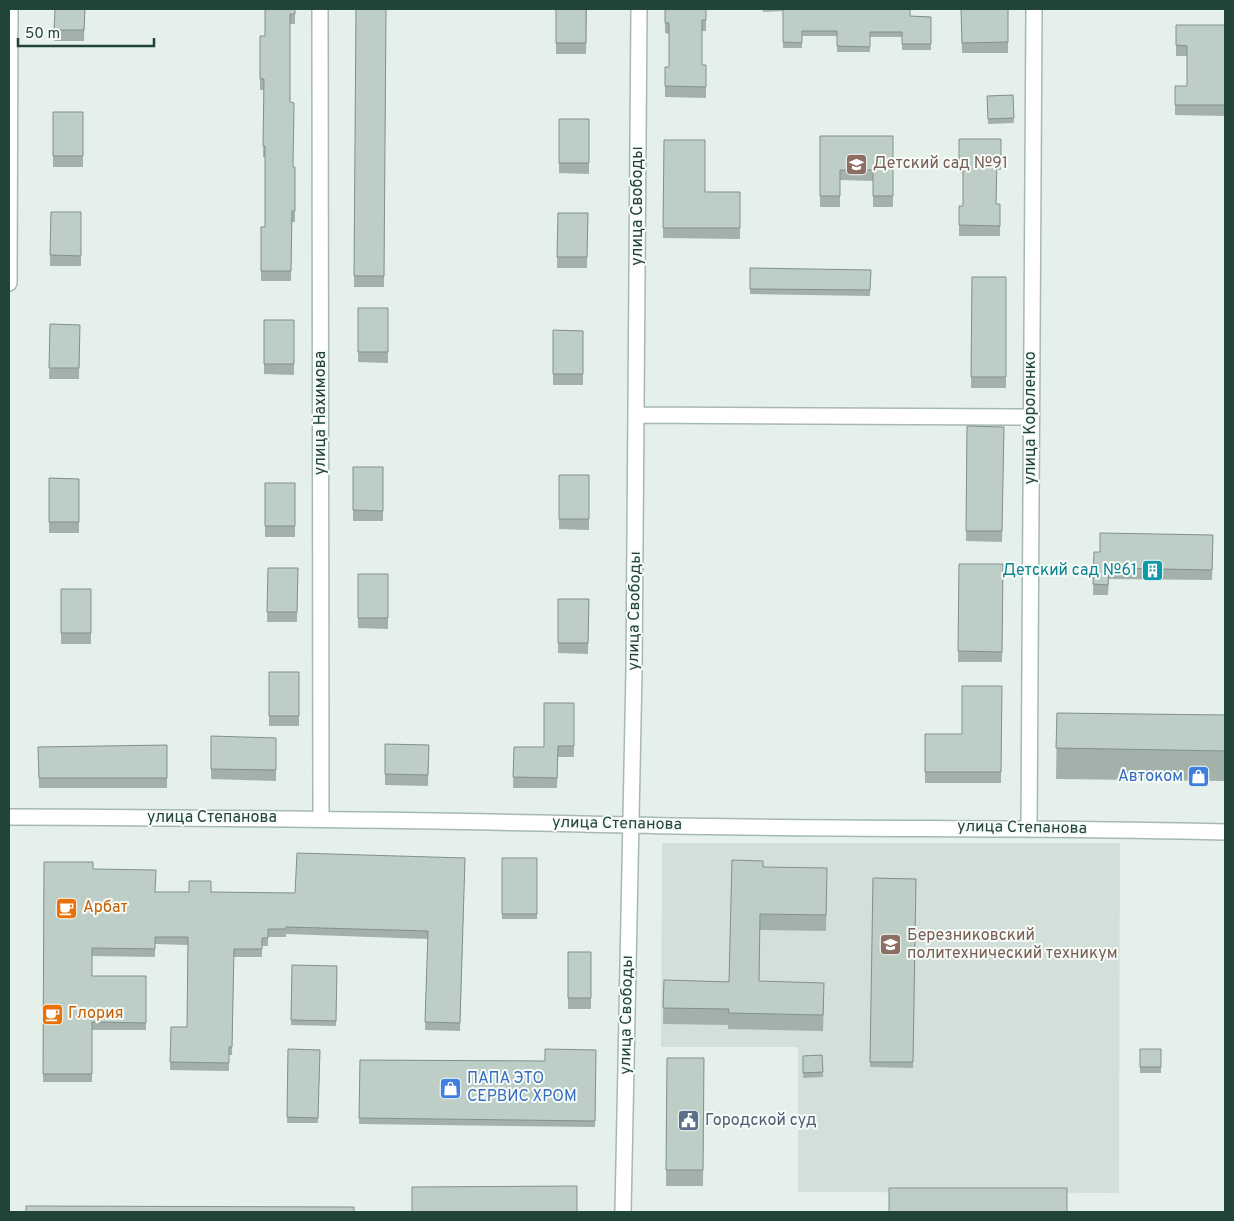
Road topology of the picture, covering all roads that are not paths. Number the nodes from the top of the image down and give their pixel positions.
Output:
1 (10, 9) edge
2 (320, 9) edge
3 (639, 9) edge
4 (1034, 9) edge
5 (9, 283) edge
6 (637, 415) junction
7 (1031, 417) junction
8 (9, 818) edge
9 (321, 818) junction
10 (632, 825) junction
11 (1029, 828) junction
12 (1225, 832) edge
13 (622, 1212) edge

1 - 5 street
2 - 9 street, улица Нахимова
3 - 6 street, улица Свободы
4 - 7 street, улица Короленко
6 - 7 street
6 - 10 street, улица Свободы
7 - 11 street, улица Короленко
8 - 9 street, улица Степанова
9 - 10 street, улица Степанова
10 - 11 street, улица Степанова
10 - 13 street, улица Свободы
11 - 12 street, улица Степанова

